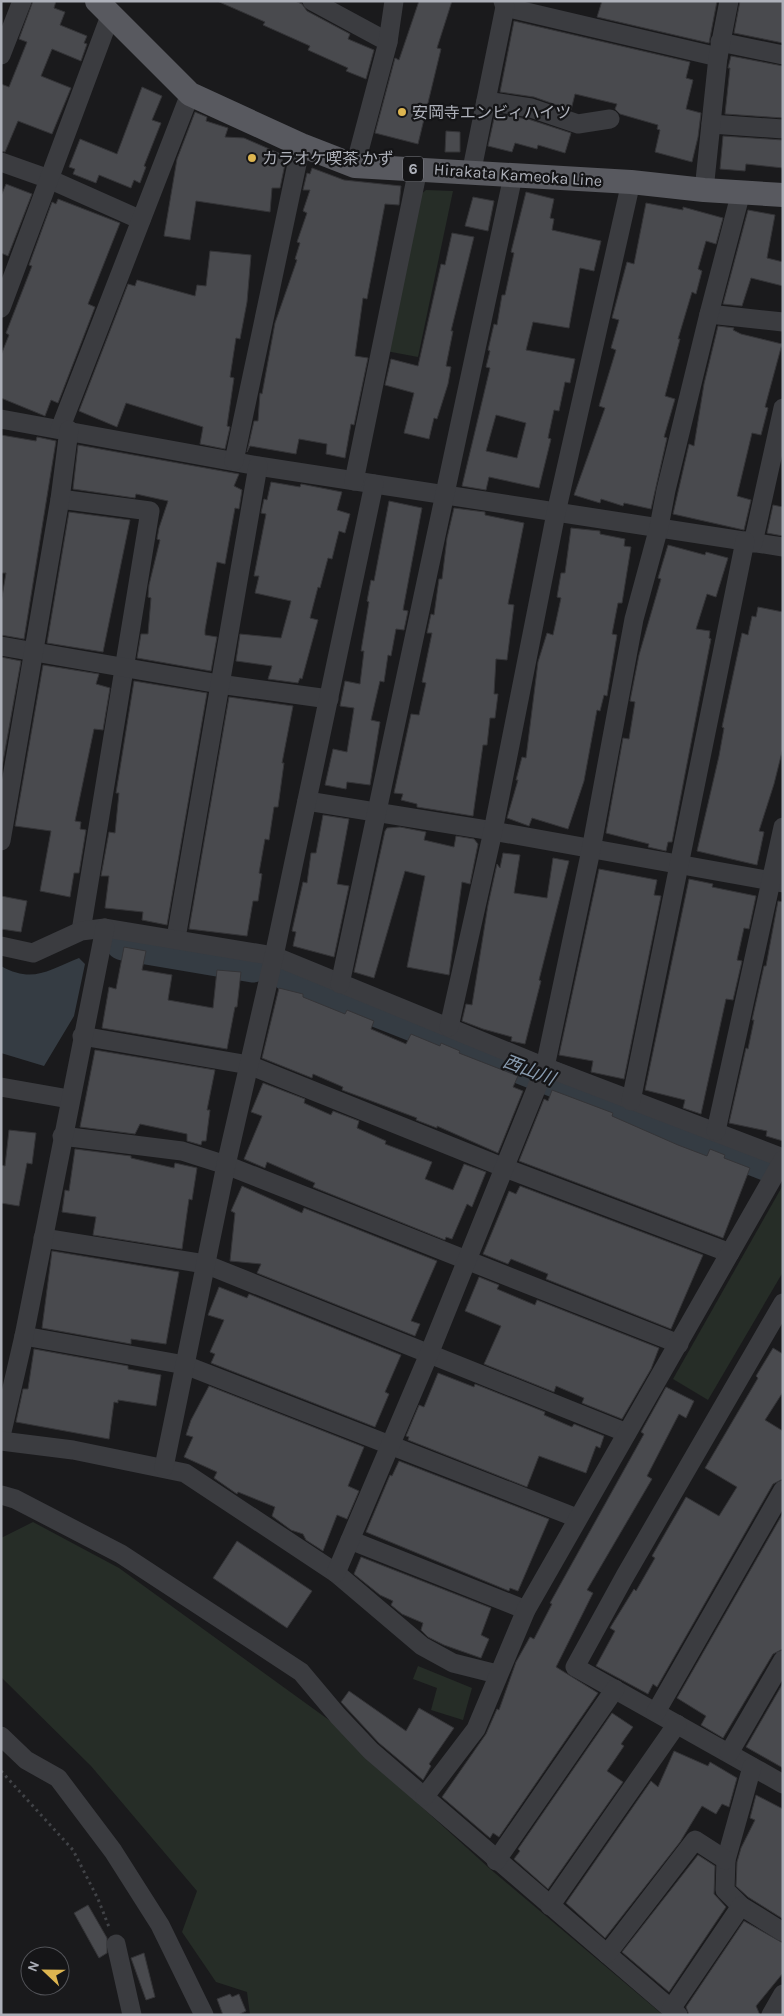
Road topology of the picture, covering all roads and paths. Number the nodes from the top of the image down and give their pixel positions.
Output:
1 (22, 1) edge
2 (312, 1) edge
3 (394, 1) edge
4 (729, 1) edge
5 (504, 4) edge
6 (103, 9) edge
7 (388, 42) junction
8 (719, 50) junction
9 (1, 55) edge
10 (783, 56) edge
11 (190, 94) junction
12 (486, 101) junction
13 (610, 118) dead end
14 (711, 124) junction
15 (783, 129) edge
16 (301, 145) junction
17 (1, 162) edge
18 (354, 166) junction
19 (418, 169) junction
20 (471, 174) junction
21 (513, 176) junction
22 (49, 179) junction
23 (630, 182) junction
24 (704, 190) junction
25 (741, 192) junction
26 (783, 195) edge
27 (141, 220) junction
28 (1, 308) edge
29 (709, 314) junction
30 (783, 322) edge
31 (783, 408) edge
32 (1, 420) edge
33 (64, 430) junction
34 (234, 461) junction
35 (258, 466) junction
36 (354, 480) junction
37 (374, 484) junction
38 (446, 495) junction
39 (60, 499) junction
40 (556, 513) junction
41 (659, 527) junction
42 (749, 542) junction
43 (783, 547) edge
44 (1, 646) edge
45 (33, 652) junction
46 (126, 668) junction
47 (219, 684) junction
48 (329, 699) junction
49 (307, 801) junction
50 (378, 814) junction
51 (783, 827) edge
52 (493, 831) junction
53 (1, 841) edge
54 (591, 850) junction
55 (677, 866) junction
56 (777, 882) edge
57 (104, 928) junction
58 (81, 931) junction
59 (176, 938) junction
60 (1, 946) edge
61 (274, 956) junction
62 (340, 984) junction
63 (449, 1027) junction
64 (82, 1036) junction
65 (249, 1064) junction
66 (545, 1067) junction
67 (1, 1086) edge
68 (69, 1099) junction
69 (631, 1101) junction
70 (716, 1131) junction
71 (62, 1136) junction
72 (783, 1159) edge
73 (226, 1165) junction
74 (505, 1168) junction
75 (43, 1238) junction
76 (730, 1253) junction
77 (467, 1259) junction
78 (205, 1264) junction
79 (781, 1310) edge
80 (24, 1336) junction
81 (679, 1344) junction
82 (429, 1354) junction
83 (185, 1365) junction
84 (627, 1432) junction
85 (1, 1436) edge
86 (1, 1441) edge
87 (390, 1444) junction
88 (164, 1467) junction
89 (783, 1490) edge
90 (6, 1501) edge
91 (577, 1518) junction
92 (350, 1540) junction
93 (336, 1573) junction
94 (526, 1610) junction
95 (783, 1660) edge
96 (497, 1674) junction
97 (615, 1689) junction
98 (656, 1712) junction
99 (677, 1724) junction
100 (1, 1736) edge
101 (729, 1754) junction
102 (752, 1767) junction
103 (1, 1771) edge
104 (783, 1784) edge
105 (425, 1796) junction
106 (726, 1860) junction
107 (496, 1861) junction
108 (550, 1906) junction
109 (741, 1906) junction
110 (783, 1932) edge
111 (116, 1944) joint
112 (607, 1954) junction
113 (783, 1994) edge
114 (675, 2012) edge
115 (132, 2015) edge
116 (204, 2015) edge
117 (771, 2015) edge

1 - 9 street
2 - 7 street
3 - 7 street
4 - 8 street
5 - 8 street
5 - 12 street
6 - 11 main road, Hirakata Kameoka Line / 6
6 - 22 street
7 - 18 street
8 - 10 street
8 - 14 street
11 - 16 main road, Hirakata Kameoka Line / 6
11 - 27 street
12 - 13 street
12 - 20 street
14 - 15 street
14 - 24 street
16 - 18 main road, Hirakata Kameoka Line / 6
16 - 34 street
17 - 22 street
18 - 19 main road, Hirakata Kameoka Line / 6
19 - 20 main road, Hirakata Kameoka Line / 6
19 - 36 street
20 - 21 main road, Hirakata Kameoka Line / 6
21 - 23 main road, Hirakata Kameoka Line / 6
21 - 38 street
22 - 27 street
22 - 28 street
23 - 24 main road, Hirakata Kameoka Line / 6
23 - 40 street
24 - 25 main road, Hirakata Kameoka Line / 6
25 - 26 main road, Hirakata Kameoka Line / 6
25 - 29 street
27 - 33 street
29 - 30 street
29 - 41 street
31 - 42 street
32 - 33 street
33 - 34 street
33 - 39 street
34 - 35 street
35 - 36 street
35 - 47 street
36 - 37 street
37 - 38 street
37 - 48 street
38 - 40 street
38 - 50 street
39 - 45 street
39 - 46 street
40 - 41 street
40 - 52 street
41 - 42 street
41 - 54 street
42 - 43 street
42 - 55 street
44 - 45 street
45 - 46 street
45 - 53 street
46 - 47 street
46 - 58 street
47 - 48 street
47 - 59 street
48 - 49 street
49 - 50 street
49 - 61 street
50 - 52 street
50 - 62 street
51 - 56 street
52 - 54 street
52 - 63 street
54 - 55 street
54 - 66 street
55 - 56 street
55 - 69 street
56 - 70 street
57 - 58 street
57 - 59 street
57 - 64 street
58 - 60 street
59 - 61 street
61 - 62 street
61 - 65 street
62 - 63 street
63 - 66 street
64 - 65 street
64 - 68 street
65 - 73 street
65 - 74 street
66 - 69 street
66 - 74 street
67 - 68 street
68 - 71 street
69 - 70 street
70 - 72 street
71 - 73 street
71 - 75 street
72 - 76 street
73 - 77 street
73 - 78 street
74 - 76 street
74 - 77 street
75 - 78 street
75 - 80 street
76 - 81 street
77 - 81 street
77 - 82 street
78 - 82 street
78 - 83 street
79 - 97 street
80 - 83 street
80 - 85 street
81 - 84 street
82 - 84 street
82 - 87 street
83 - 87 street
83 - 88 street
84 - 91 street
86 - 88 street
87 - 91 street
87 - 92 street
88 - 93 street
89 - 98 street
90 - 105 street
91 - 94 street
92 - 93 street
92 - 94 street
93 - 96 street
94 - 96 street
95 - 101 street
96 - 105 street
97 - 98 street
97 - 107 street
98 - 99 street
99 - 101 street
99 - 108 street
100 - 116 street
101 - 102 street
102 - 104 street
102 - 106 street
103 - 111 path
105 - 107 street
106 - 109 street
106 - 112 street
107 - 108 street
108 - 112 street
109 - 110 street
109 - 114 street
111 - 115 street
112 - 114 street
113 - 117 street

